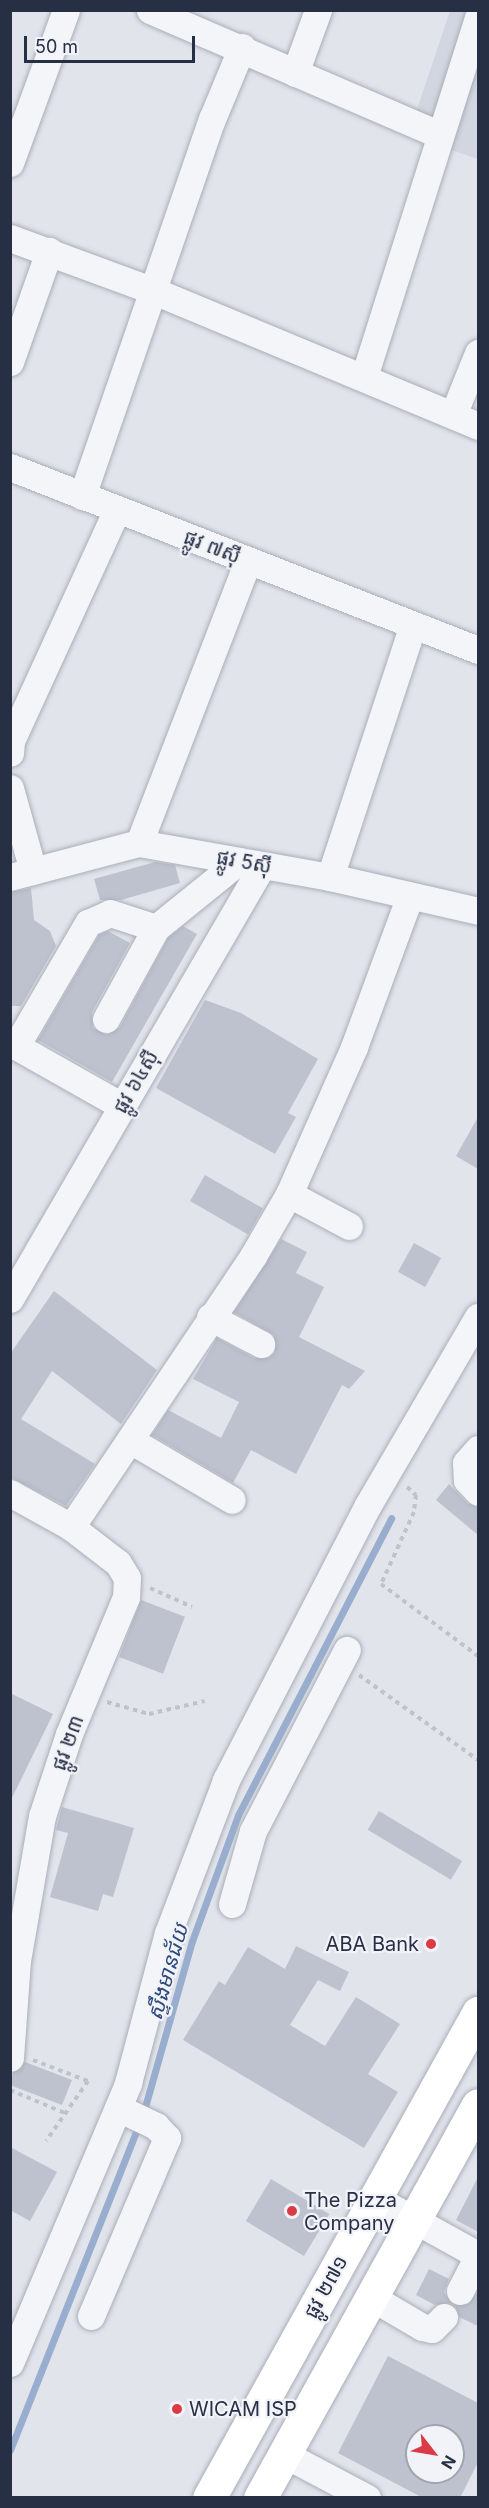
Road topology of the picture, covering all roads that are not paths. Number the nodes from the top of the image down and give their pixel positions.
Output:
1 (66, 10) edge
2 (150, 10) edge
3 (318, 10) edge
4 (478, 17) edge
5 (242, 47) junction
6 (295, 73) junction
7 (440, 135) junction
8 (10, 163) edge
9 (10, 238) edge
10 (49, 251) junction
11 (154, 291) junction
12 (478, 354) edge
13 (12, 356) edge
14 (364, 377) junction
15 (453, 415) junction
16 (478, 426) edge
17 (10, 466) edge
18 (82, 496) junction
19 (117, 510) junction
20 (249, 561) junction
21 (413, 625) junction
22 (478, 650) edge
23 (10, 753) edge
24 (10, 788) edge
25 (139, 843) junction
26 (251, 864) junction
27 (22, 874) edge
28 (330, 877) junction
29 (410, 896) junction
30 (478, 911) edge
31 (156, 928) junction
32 (106, 1019) dead end
33 (122, 1106) junction
34 (289, 1194) junction
35 (349, 1226) dead end
36 (10, 1299) edge
37 (210, 1317) junction
38 (478, 1317) edge
39 (261, 1344) dead end
40 (130, 1440) junction
41 (478, 1449) edge
42 (478, 1492) edge
43 (10, 1493) edge
44 (232, 1500) dead end
45 (71, 1527) junction
46 (344, 1656) road end
47 (231, 1831) junction
48 (231, 1904) dead end
49 (478, 2013) edge
50 (11, 2053) edge
51 (478, 2104) edge
52 (124, 2111) junction
53 (375, 2198) junction
54 (415, 2220) junction
55 (478, 2256) edge
56 (460, 2291) dead end
57 (371, 2297) junction
58 (91, 2316) dead end
59 (444, 2317) dead end
60 (10, 2363) edge
61 (284, 2454) junction
62 (208, 2498) edge
63 (260, 2498) edge
64 (367, 2498) edge

1 - 8 street
2 - 5 street
3 - 6 street
4 - 7 street
5 - 6 street
5 - 11 street
6 - 7 street
7 - 14 street
9 - 10 street
10 - 11 street
10 - 13 street
11 - 14 street
11 - 18 street
12 - 15 street
14 - 15 street
15 - 16 street
17 - 18 street, ផ្លូវ ៧ស៊ី
18 - 19 street, ផ្លូវ ៧ស៊ី
19 - 20 street, ផ្លូវ ៧ស៊ី
19 - 23 street
20 - 21 street, ផ្លូវ ៧ស៊ី
20 - 25 street
21 - 22 street, ផ្លូវ ៧ស៊ី
21 - 28 street
24 - 27 street
25 - 26 street, ផ្លូវ 5ស៊ី
25 - 27 street, ផ្លូវ 5ស៊ី
26 - 28 street, ផ្លូវ 5ស៊ី
26 - 31 street
26 - 33 street, ផ្លូវ ៦៤ស៊ី
28 - 29 street, ផ្លូវ 5ស៊ី
29 - 30 street, ផ្លូវ 5ស៊ី
29 - 34 street
31 - 32 street
31 - 33 street
33 - 36 street, ផ្លូវ ៦៤ស៊ី
34 - 35 street
34 - 37 street
37 - 39 street
37 - 40 street
38 - 47 street
40 - 44 street
40 - 45 street
41 - 42 street
43 - 45 street
45 - 50 street, ផ្លូវ ២៣
46 - 47 street
47 - 48 street
47 - 52 street
49 - 53 main road, ផ្លូវ ២៧១
51 - 54 main road
52 - 58 street
52 - 60 street
53 - 54 street
53 - 62 main road, ផ្លូវ ២៧១
54 - 55 street
54 - 57 main road
55 - 56 street
57 - 59 street
57 - 61 main road
61 - 63 main road
61 - 64 street

